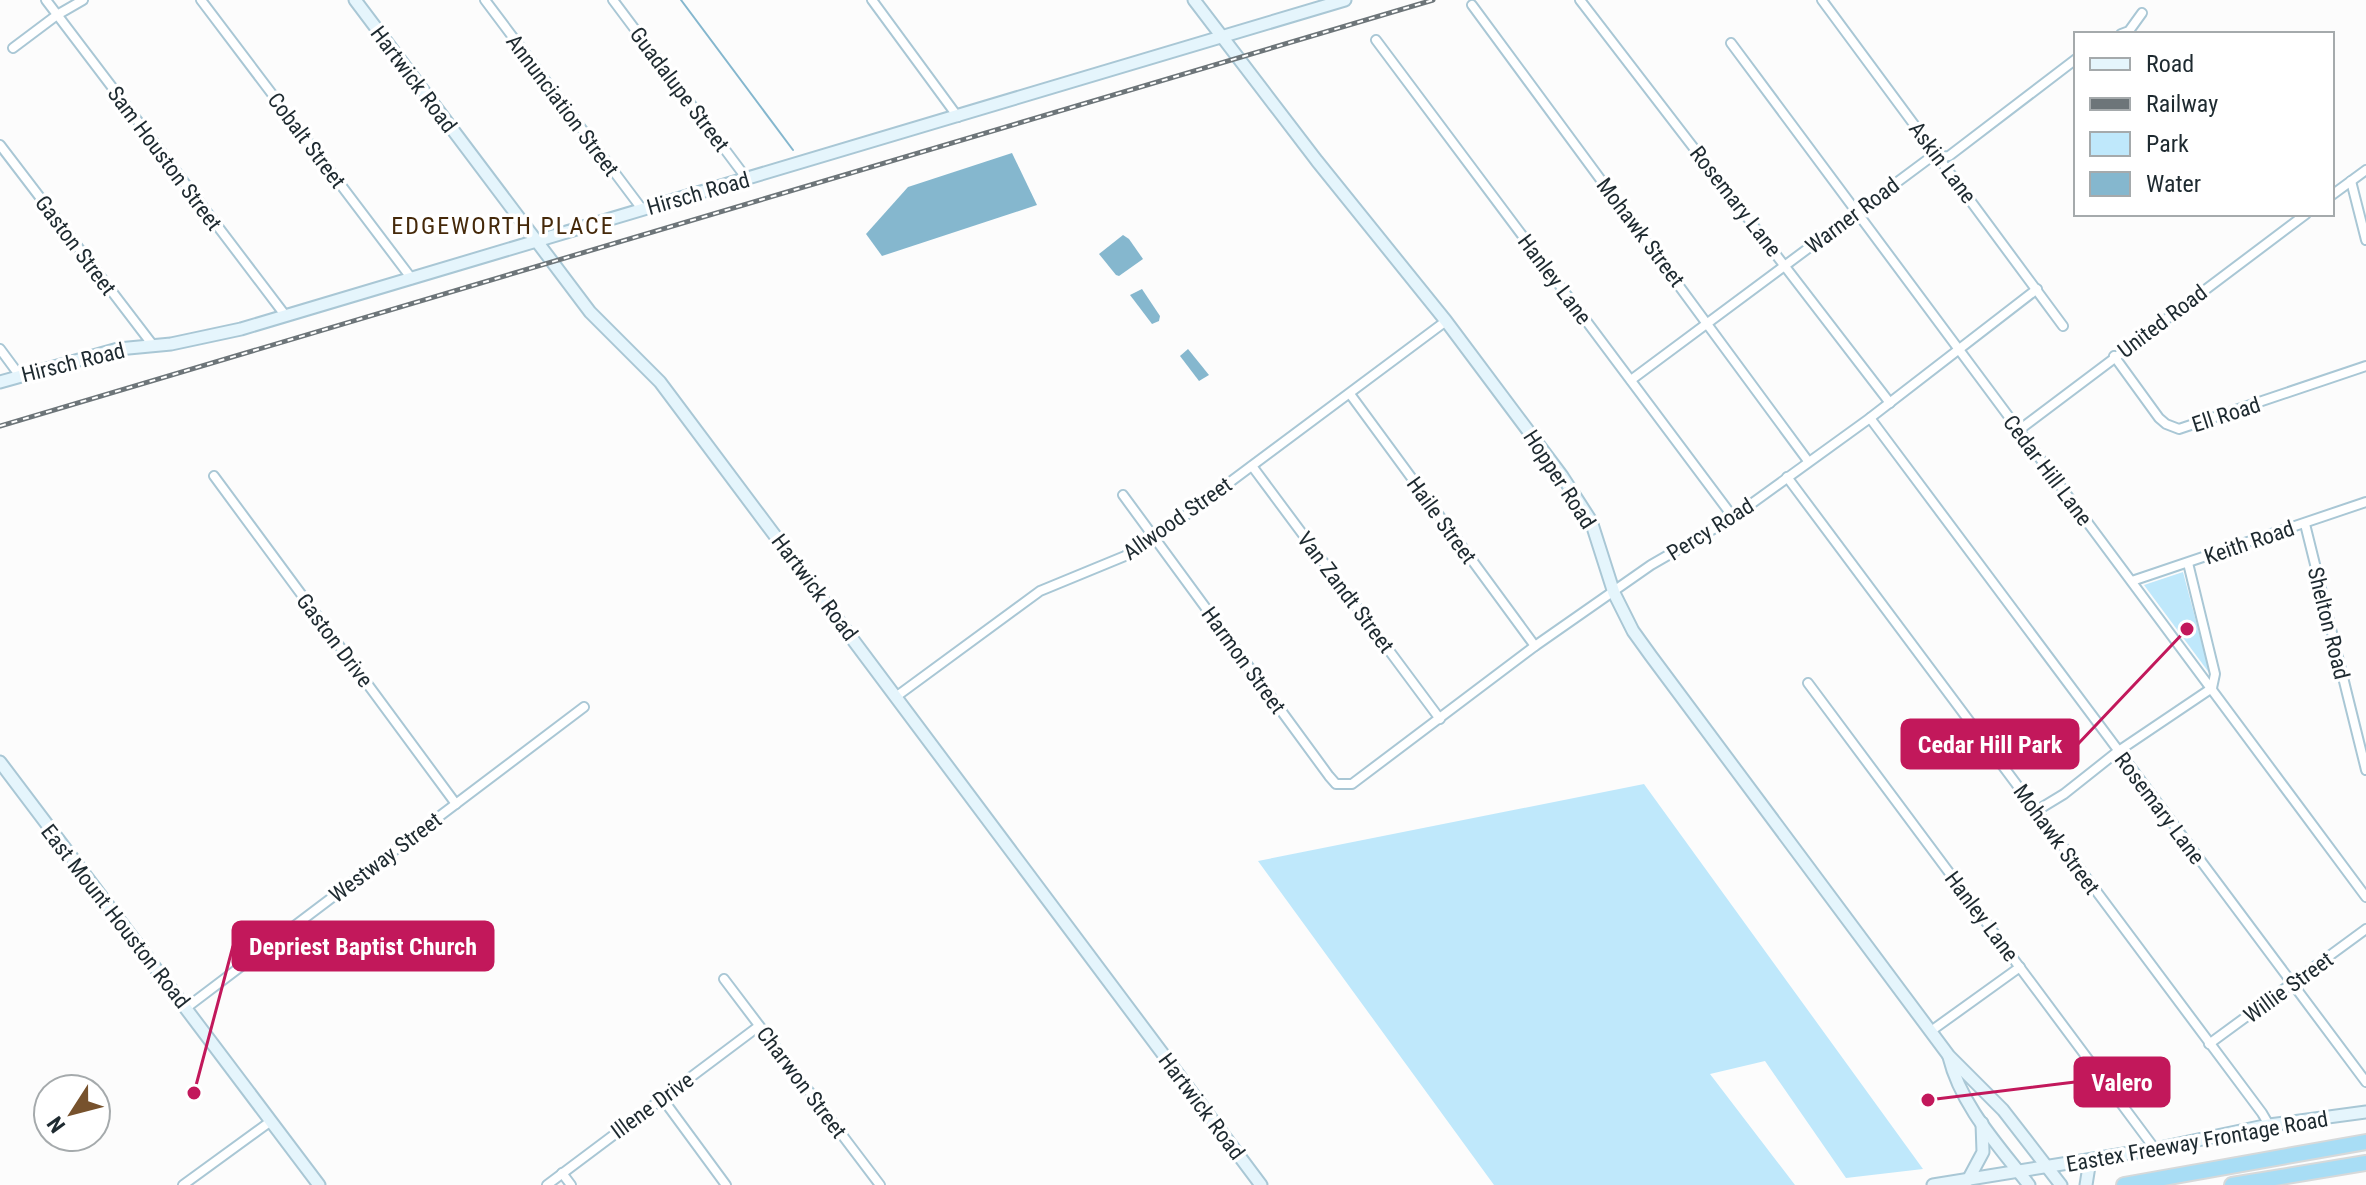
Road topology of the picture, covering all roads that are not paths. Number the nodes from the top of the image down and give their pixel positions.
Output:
1 (46, 0) edge
2 (83, 0) edge
3 (201, 0) edge
4 (355, 0) edge
5 (485, 0) edge
6 (613, 0) edge
7 (872, 0) edge
8 (1194, 0) edge
9 (1345, 0) edge
10 (1580, 0) edge
11 (1822, 0) edge
12 (1472, 5) dead end
13 (2142, 13) dead end
14 (57, 15) junction
15 (2126, 32) edge
16 (1221, 37) junction
17 (1376, 40) dead end
18 (1731, 43) dead end
19 (13, 48) dead end
20 (2074, 61) edge
21 (958, 117) junction
22 (0, 145) edge
23 (1940, 157) junction
24 (2366, 170) edge
25 (747, 179) junction
26 (2351, 181) junction
27 (2334, 194) edge
28 (642, 209) junction
29 (1856, 212) junction
30 (2303, 216) edge
31 (2366, 240) edge
32 (536, 241) junction
33 (1786, 265) junction
34 (412, 279) junction
35 (2037, 289) junction
36 (285, 315) junction
37 (1446, 321) junction
38 (1708, 323) junction
39 (2063, 326) dead end
40 (152, 344) junction
41 (0, 349) edge
42 (1958, 350) junction
43 (2114, 356) junction
44 (2366, 366) edge
45 (20, 376) junction
46 (1631, 380) junction
47 (0, 382) edge
48 (1350, 394) junction
49 (1890, 403) junction
50 (1870, 418) junction
51 (2019, 430) junction
52 (1808, 461) junction
53 (1252, 466) junction
54 (214, 476) dead end
55 (1787, 477) junction
56 (1123, 495) dead end
57 (2366, 502) edge
58 (1733, 517) junction
59 (2305, 524) junction
60 (1155, 538) junction
61 (2188, 563) junction
62 (2132, 581) junction
63 (1614, 593) junction
64 (1535, 646) junction
65 (1808, 683) dead end
66 (2212, 688) junction
67 (897, 696) junction
68 (584, 707) dead end
69 (1440, 719) junction
70 (2117, 752) junction
71 (0, 762) edge
72 (1379, 765) joint
73 (2366, 770) edge
74 (456, 804) junction
75 (2036, 811) junction
76 (2366, 897) edge
77 (2366, 929) edge
78 (2020, 967) junction
79 (724, 979) dead end
80 (2293, 984) junction
81 (186, 1008) junction
82 (759, 1026) junction
83 (1931, 1031) junction
84 (2209, 1044) junction
85 (1949, 1056) junction
86 (2366, 1082) edge
87 (662, 1098) junction
88 (2366, 1112) edge
89 (271, 1121) junction
90 (1982, 1122) junction
91 (2269, 1125) junction
92 (2366, 1142) edge
93 (2155, 1149) junction
94 (2090, 1160) junction
95 (2366, 1163) edge
96 (2047, 1167) junction
97 (2019, 1172) junction
98 (562, 1173) junction
99 (1984, 1177) junction
100 (1968, 1180) junction
101 (183, 1185) edge
102 (319, 1185) edge
103 (547, 1185) edge
104 (571, 1185) edge
105 (726, 1185) edge
106 (880, 1185) edge
107 (1261, 1185) edge
108 (1933, 1185) edge
109 (2001, 1185) edge
110 (2029, 1185) edge
111 (2061, 1185) edge
112 (2086, 1185) edge
113 (2124, 1185) edge
114 (2232, 1185) edge

1 - 14 street, Sam Houston Street
2 - 14 street
3 - 34 street, Cobalt Street
4 - 32 main road, Hartwick Road
5 - 28 street, Annunciation Street
6 - 25 street, Guadalupe Street
7 - 21 street
8 - 16 main road, Hopper Road
9 - 16 main road, Hirsch Road
10 - 33 street, Rosemary Lane
11 - 23 street, Askin Lane
12 - 38 street, Mohawk Street
13 - 15 street
14 - 19 street
14 - 36 street, Sam Houston Street
16 - 21 main road, Hirsch Road
16 - 37 main road, Hopper Road
17 - 46 street, Hanley Lane
18 - 29 street, Cedar Hill Lane
20 - 23 street, Warner Road
21 - 25 main road, Hirsch Road
22 - 40 street, Gaston Street
23 - 29 street, Warner Road
23 - 35 street, Askin Lane
24 - 26 street
25 - 28 main road, Hirsch Road
26 - 27 street
26 - 31 street
28 - 32 main road, Hirsch Road
29 - 33 street, Warner Road
29 - 42 street, Cedar Hill Lane
30 - 43 street, United Road
32 - 34 main road, Hirsch Road
32 - 67 main road, Hartwick Road
33 - 38 street, Warner Road
33 - 49 street, Rosemary Lane
34 - 36 main road, Hirsch Road
35 - 39 street, Askin Lane
35 - 42 street, Percy Road
36 - 40 main road, Hirsch Road
37 - 48 street, Allwood Street
37 - 63 main road, Hopper Road
38 - 46 street, Warner Road
38 - 52 street, Mohawk Street
40 - 45 main road, Hirsch Road
41 - 45 street
42 - 49 street, Percy Road
42 - 51 street, Cedar Hill Lane
43 - 44 street, Ell Road
43 - 51 street, United Road
45 - 47 main road, Hirsch Road
46 - 58 street, Hanley Lane
48 - 53 street, Allwood Street
48 - 64 street, Haile Street
49 - 50 street, Percy Road
50 - 52 street, Percy Road
50 - 70 street, Rosemary Lane
51 - 62 street, Cedar Hill Lane
52 - 55 street, Percy Road
53 - 60 street, Allwood Street
53 - 69 street, Van Zandt Street
54 - 74 street, Gaston Drive
55 - 58 street, Percy Road
55 - 75 street, Mohawk Street
56 - 60 street, Harmon Street
57 - 59 street, Keith Road
58 - 63 street, Percy Road
59 - 61 street, Keith Road
59 - 73 street, Shelton Road
60 - 67 street, Allwood Street
60 - 72 street, Harmon Street
61 - 62 street, Keith Road
61 - 66 street
62 - 66 street, Cedar Hill Lane
63 - 64 street, Percy Road
63 - 83 main road, Hopper Road
64 - 69 street, Percy Road
65 - 78 street, Hanley Lane
66 - 70 street
66 - 76 street, Cedar Hill Lane
67 - 107 main road, Hartwick Road
68 - 74 street, Westway Street
69 - 72 street, Percy Road
70 - 75 street
70 - 80 street, Rosemary Lane
71 - 81 main road, East Mount Houston Road
74 - 81 street, Westway Street
75 - 84 street, Mohawk Street
77 - 80 street, Willie Street
78 - 83 street
78 - 93 street, Hanley Lane
79 - 82 street, Charwon Street
80 - 84 street, Willie Street
80 - 86 street, Rosemary Lane
81 - 89 main road, East Mount Houston Road
82 - 87 street, Illene Drive
82 - 106 street, Charwon Street
83 - 85 main road, Hopper Road
84 - 91 street, Mohawk Street
85 - 90 main road, Hopper Road
85 - 96 main road, Hopper Road
87 - 98 street, Illene Drive
87 - 105 street
88 - 91 main road, Eastex Freeway Frontage Road
89 - 101 street
89 - 102 main road, East Mount Houston Road
90 - 97 main road, Hopper Road
90 - 100 main road
91 - 93 main road, Eastex Freeway Frontage Road
92 - 113 highway
93 - 94 main road, Eastex Freeway Frontage Road
94 - 96 main road, Eastex Freeway Frontage Road
94 - 112 main road
95 - 114 highway
96 - 97 main road, Eastex Freeway Frontage Road
96 - 111 main road, Hopper Road
97 - 99 main road, Eastex Freeway Frontage Road
97 - 110 main road, Hopper Road
98 - 103 street, Illene Drive
98 - 104 street
99 - 100 main road, Eastex Freeway Frontage Road
99 - 109 main road
100 - 108 main road, Eastex Freeway Frontage Road

